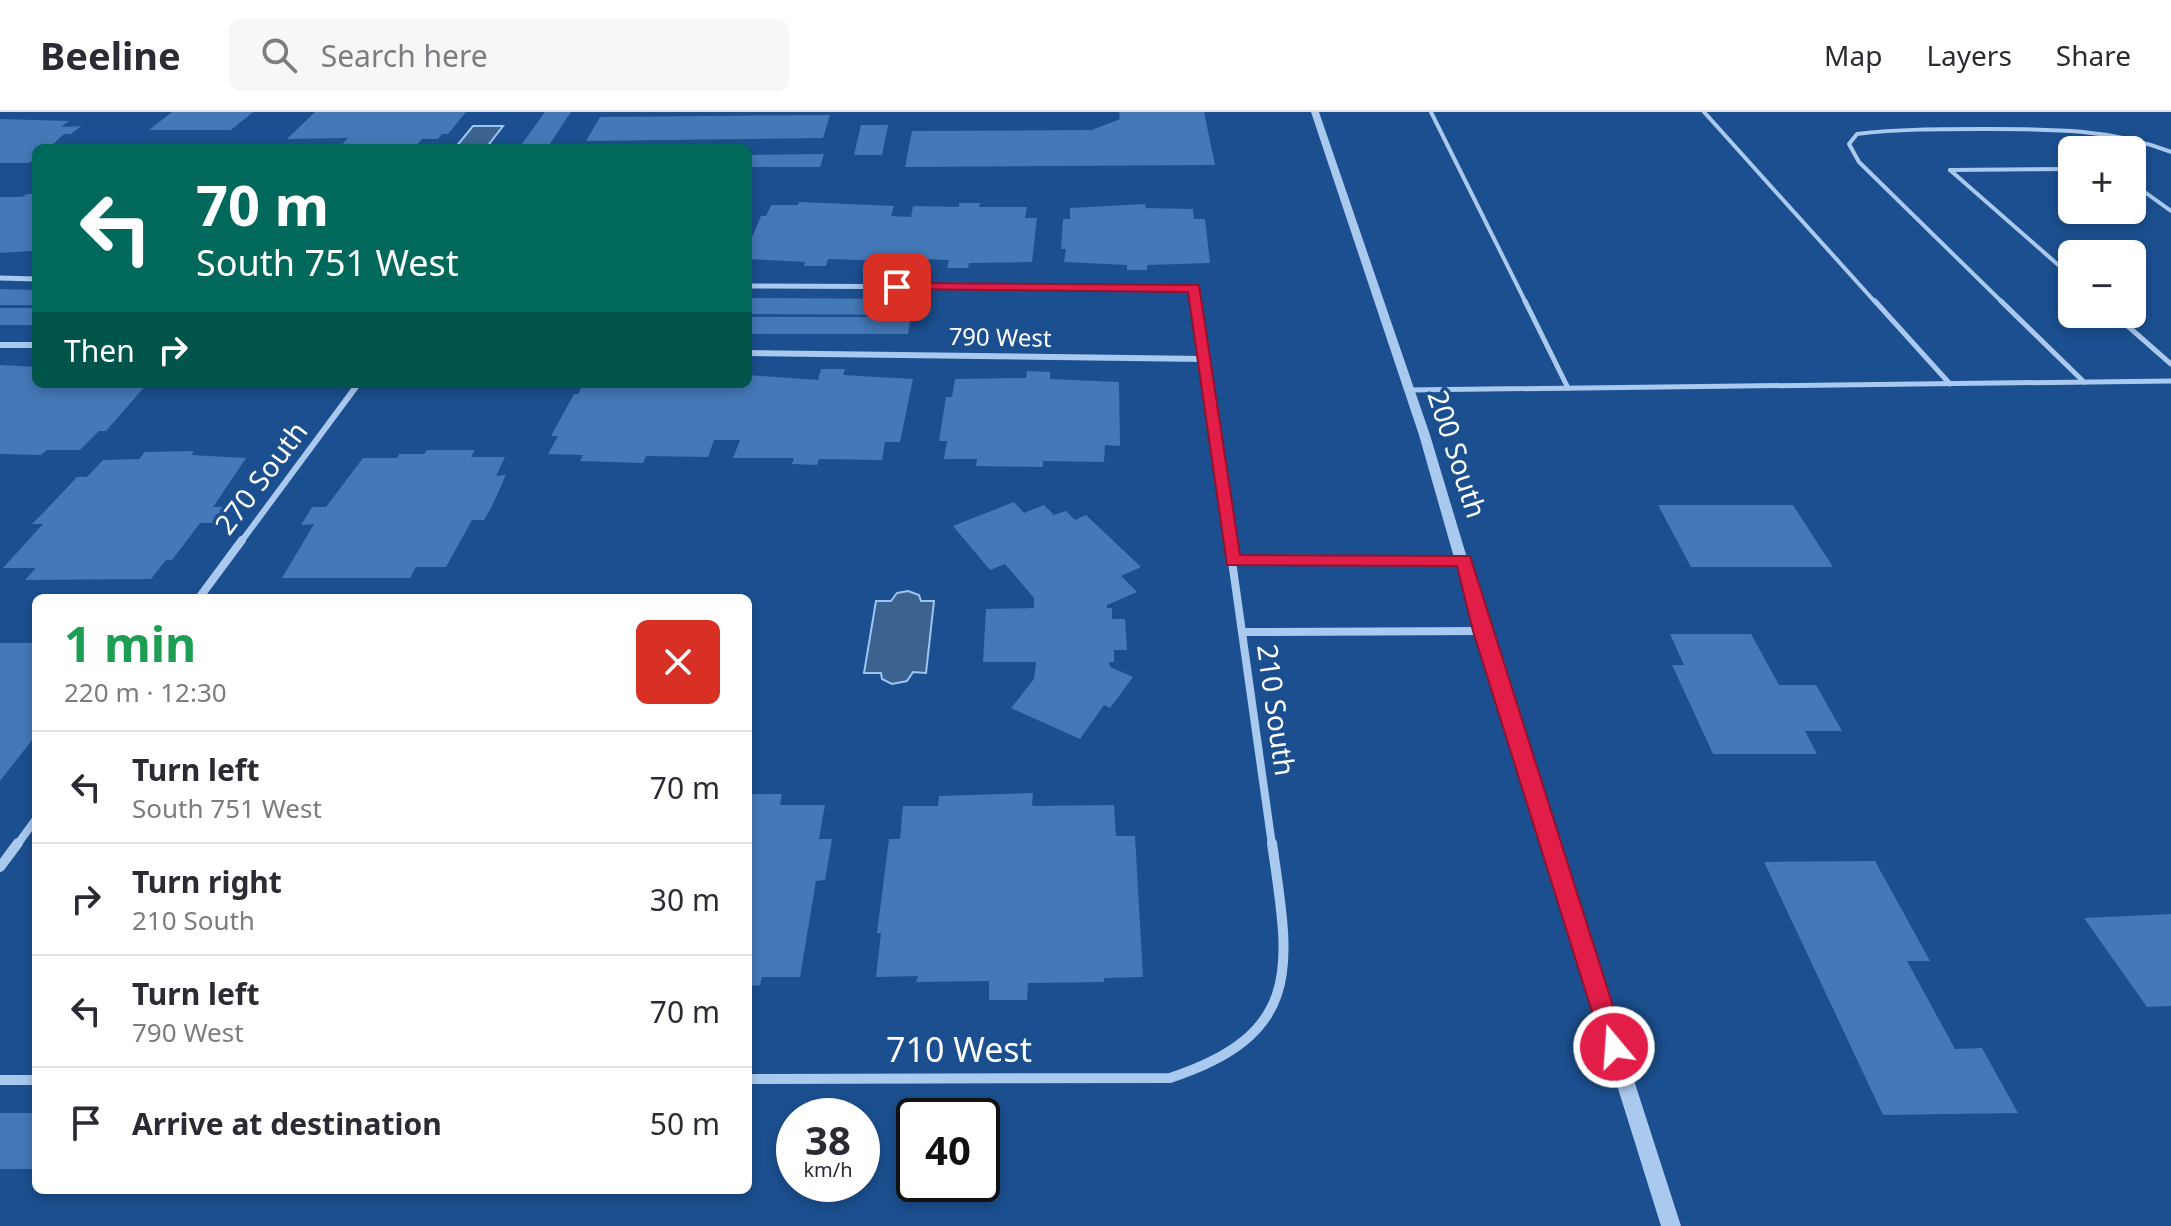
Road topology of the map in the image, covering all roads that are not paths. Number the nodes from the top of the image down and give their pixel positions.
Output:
1 (1315, 112) edge
2 (1431, 112) edge
3 (1704, 112) edge
4 (2171, 152) edge
5 (2058, 169) edge
6 (2146, 193) edge
7 (2171, 211) edge
8 (2058, 265) edge
9 (0, 278) edge
10 (32, 279) edge
11 (752, 286) edge
12 (1194, 288) joint
13 (2130, 328) edge
14 (0, 345) edge
15 (32, 345) edge
16 (752, 353) edge
17 (1204, 359) junction
18 (2171, 364) edge
19 (2171, 381) edge
20 (2084, 382) junction
21 (1950, 384) junction
22 (355, 388) edge
23 (1568, 388) junction
24 (1409, 390) junction
25 (1464, 560) junction
26 (1233, 561) junction
27 (202, 594) edge
28 (1482, 631) junction
29 (1243, 632) junction
30 (32, 824) edge
31 (0, 867) edge
32 (1170, 1078) joint
33 (752, 1079) edge
34 (0, 1080) edge
35 (32, 1080) edge
36 (1671, 1226) edge

1 - 24 street, 200 South
2 - 23 lane
3 - 21 lane
4 - 20 lane
5 - 8 lane
6 - 7 lane
9 - 10 street
11 - 12 street, 790 West
12 - 17 street, 210 South
13 - 18 lane
14 - 15 street
16 - 17 street, 790 West
17 - 26 street, 210 South
19 - 20 lane
20 - 21 lane
21 - 23 lane
22 - 27 street, 270 South
23 - 24 lane
24 - 25 street, 200 South
25 - 26 street
25 - 28 street, 200 South
26 - 29 street, 210 South
28 - 29 street
28 - 36 street, 200 South
29 - 32 street, 210 South
30 - 31 street
32 - 33 street, 710 West
34 - 35 street

